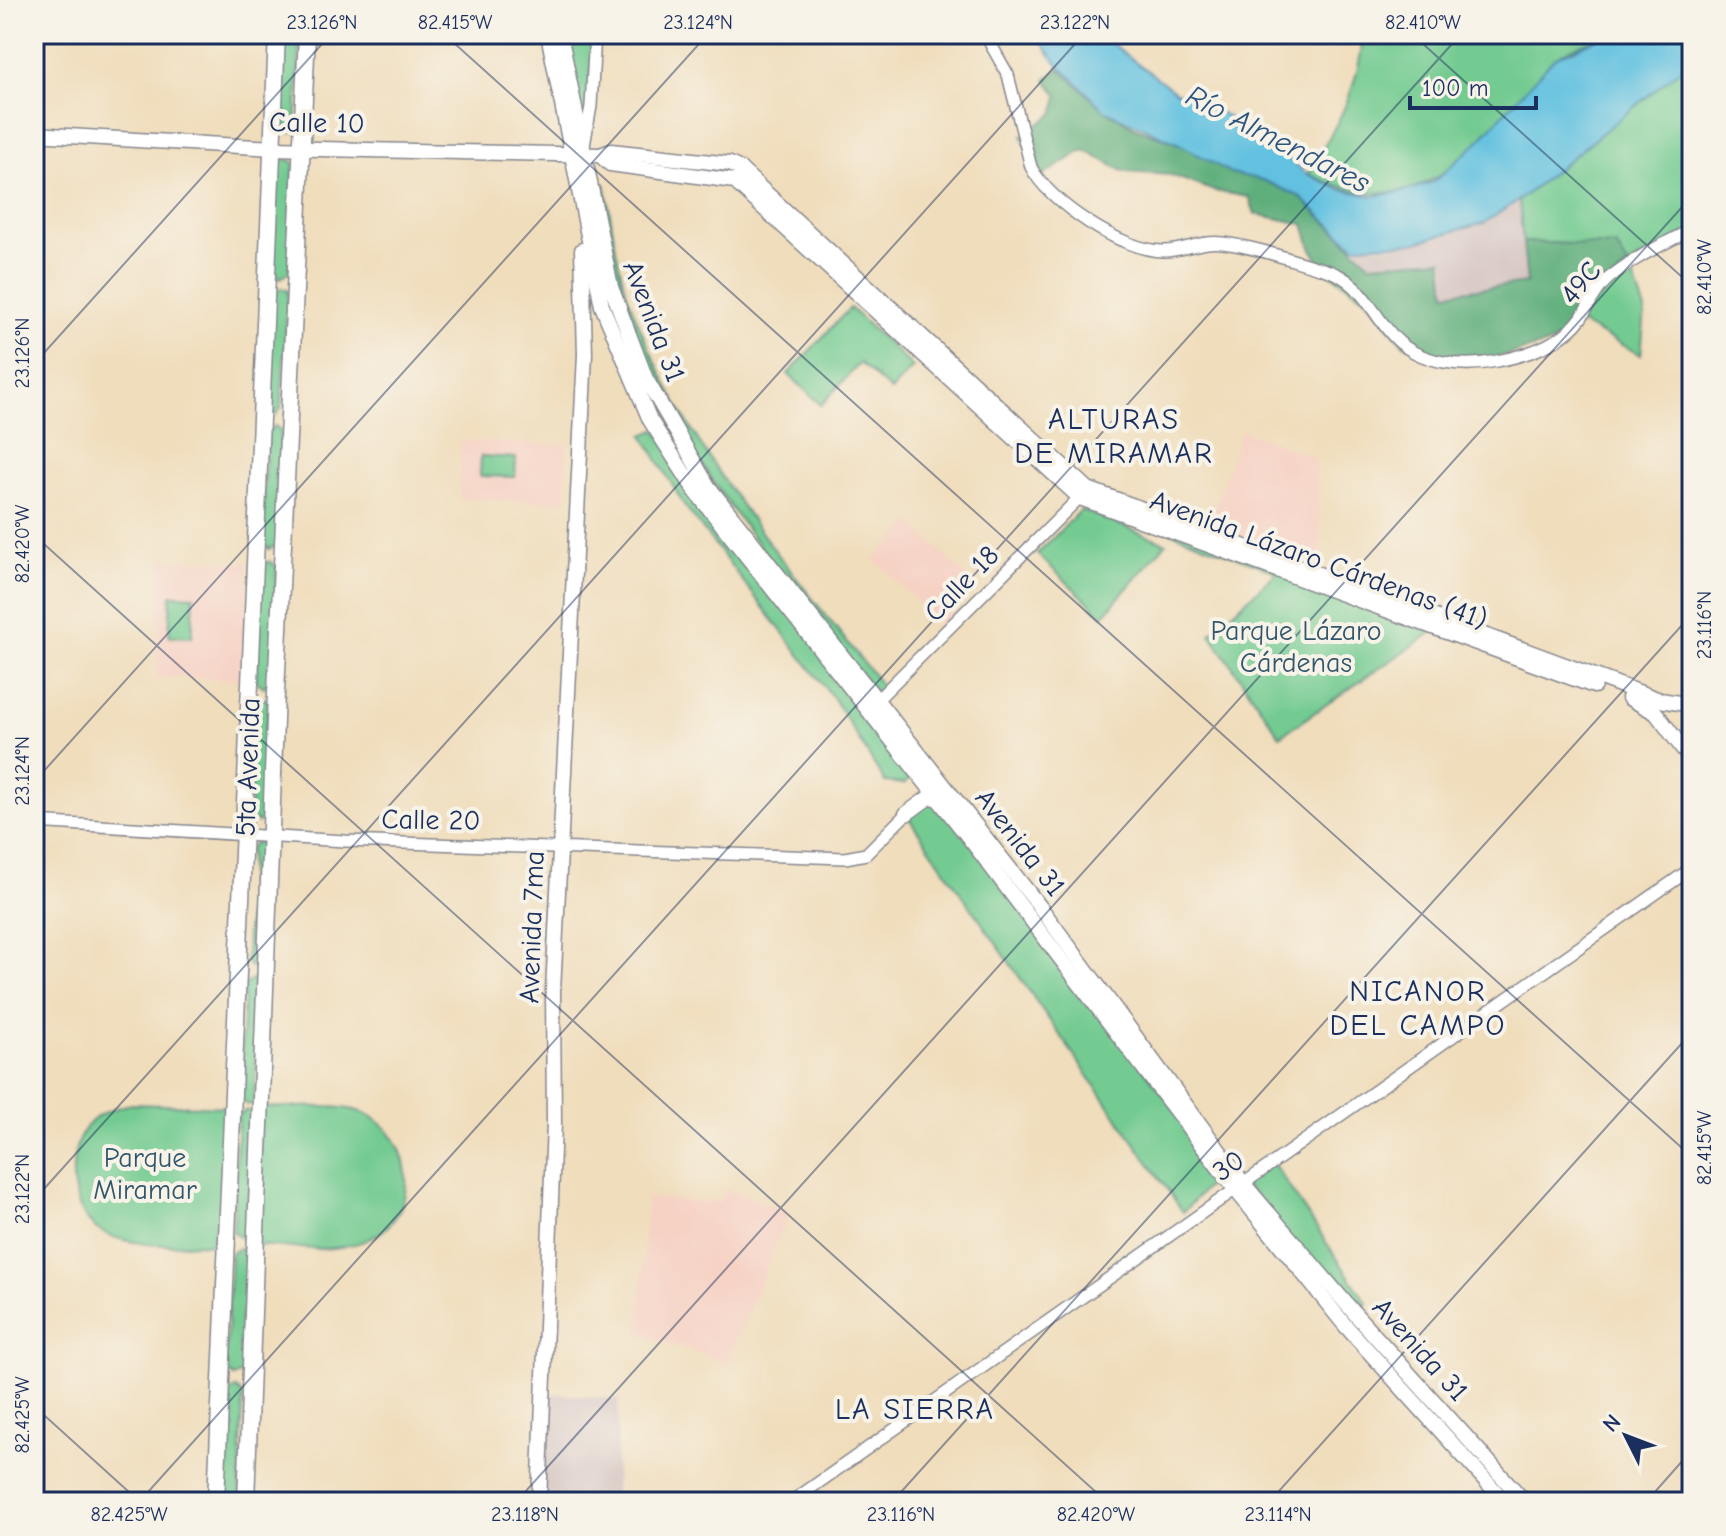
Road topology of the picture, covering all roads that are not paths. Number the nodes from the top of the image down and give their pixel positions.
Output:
1 (277, 34) edge
2 (307, 34) edge
3 (548, 34) edge
4 (560, 34) edge
5 (595, 34) edge
6 (985, 34) edge
7 (34, 134) edge
8 (273, 148) junction
9 (301, 148) junction
10 (576, 154) junction
11 (600, 155) junction
12 (730, 164) joint
13 (729, 181) joint
14 (577, 194) junction
15 (1692, 229) edge
16 (602, 258) junction
17 (597, 286) junction
18 (585, 354) junction
19 (1084, 494) junction
20 (1663, 701) junction
21 (872, 705) junction
22 (1692, 705) edge
23 (1692, 716) edge
24 (1692, 761) edge
25 (918, 774) junction
26 (935, 796) junction
27 (952, 806) junction
28 (906, 814) junction
29 (34, 822) edge
30 (244, 833) junction
31 (271, 836) junction
32 (560, 846) junction
33 (1692, 868) edge
34 (1239, 1186) junction
35 (216, 1502) edge
36 (246, 1502) edge
37 (539, 1502) edge
38 (791, 1502) edge
39 (1505, 1502) edge
40 (1525, 1502) edge

1 - 8 highway, 5ta Avenida
2 - 9 highway, 5ta Avenida
3 - 10 main road, Avenida 31
4 - 10 main road, Avenida 31
5 - 10 street
6 - 15 street, 49C
7 - 8 main road, Calle 10
8 - 9 main road, Calle 10
8 - 30 highway, 5ta Avenida
9 - 10 main road, Calle 10
9 - 31 highway, 5ta Avenida
10 - 11 main road, Calle 10
10 - 14 main road, Avenida 31
10 - 16 main road, Avenida 31
11 - 12 main road, Calle 10
11 - 13 main road, Calle 10
12 - 19 main road, Avenida Lázaro Cárdenas (41)
13 - 19 main road, Avenida Lázaro Cárdenas (41)
14 - 17 main road, Avenida 31
14 - 18 main road, Avenida 7ma
16 - 17 main road, Avenida 7ma
16 - 21 main road, Avenida 31
17 - 18 main road, Avenida 7ma
17 - 21 main road, Avenida 31
18 - 32 main road, Avenida 7ma
19 - 20 main road, Avenida Lázaro Cárdenas (41)
19 - 21 street, Calle 18
19 - 24 main road, Avenida Lázaro Cárdenas (41)
20 - 22 main road, Avenida Lázaro Cárdenas (41)
20 - 23 main road, Avenida Lázaro Cárdenas (41)
21 - 25 main road, Avenida 31
21 - 27 main road, Avenida 31
25 - 26 main road, Avenida 31
25 - 28 main road
26 - 27 main road, Avenida 31
26 - 28 main road
27 - 28 main road
27 - 34 main road, Avenida 31
28 - 32 street, Calle 20
29 - 30 street, Calle 20
30 - 31 street, Calle 20
30 - 35 highway, 5ta Avenida
31 - 32 street, Calle 20
31 - 36 highway, 5ta Avenida
32 - 37 main road, Avenida 7ma
33 - 34 street, 30
34 - 38 street, 30
34 - 39 main road, Avenida 31
34 - 40 main road, Avenida 31

